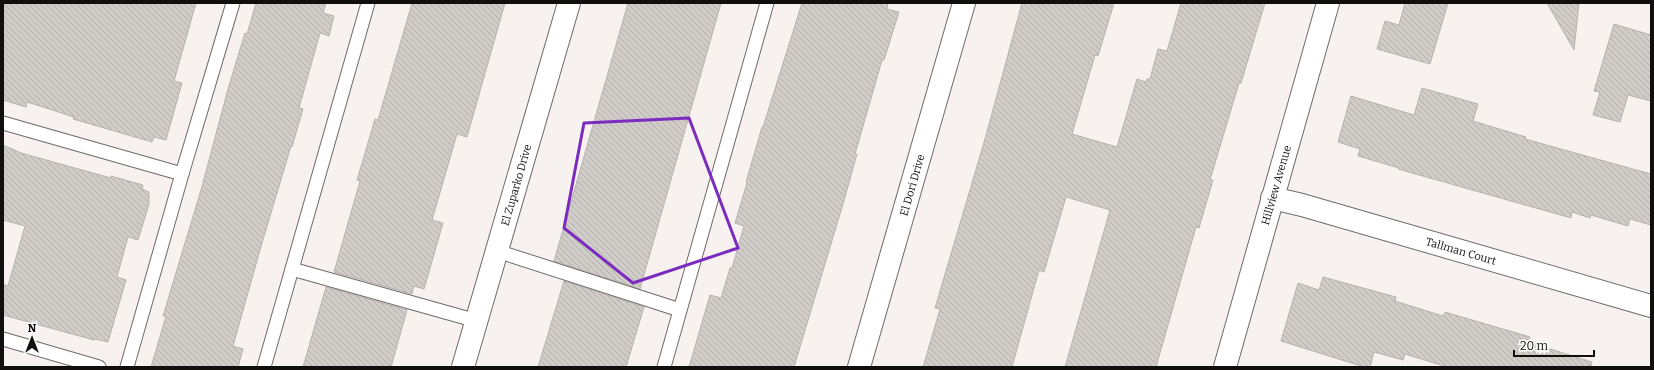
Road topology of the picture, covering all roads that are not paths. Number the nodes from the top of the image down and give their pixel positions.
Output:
1 (232, 3) edge
2 (368, 3) edge
3 (569, 3) edge
4 (767, 3) edge
5 (964, 3) edge
6 (1328, 3) edge
7 (3, 123) edge
8 (182, 174) junction
9 (1272, 198) junction
10 (497, 250) junction
11 (292, 269) junction
12 (1651, 306) edge
13 (680, 310) junction
14 (477, 320) junction
15 (3, 339) edge
16 (99, 367) edge
17 (127, 367) edge
18 (264, 367) edge
19 (463, 367) edge
20 (664, 367) edge
21 (859, 367) edge
22 (1225, 367) edge

1 - 8 lane
2 - 11 lane
3 - 10 street, El Zuparko Drive
4 - 13 lane
5 - 21 street, El Dori Drive
6 - 9 street, Hillview Avenue
7 - 8 lane
8 - 17 lane
9 - 12 street, Tallman Court
9 - 22 street, Hillview Avenue
10 - 13 lane
10 - 14 street, El Zuparko Drive
11 - 14 lane
11 - 18 lane
13 - 20 lane
14 - 19 street, El Zuparko Drive
15 - 16 lane

